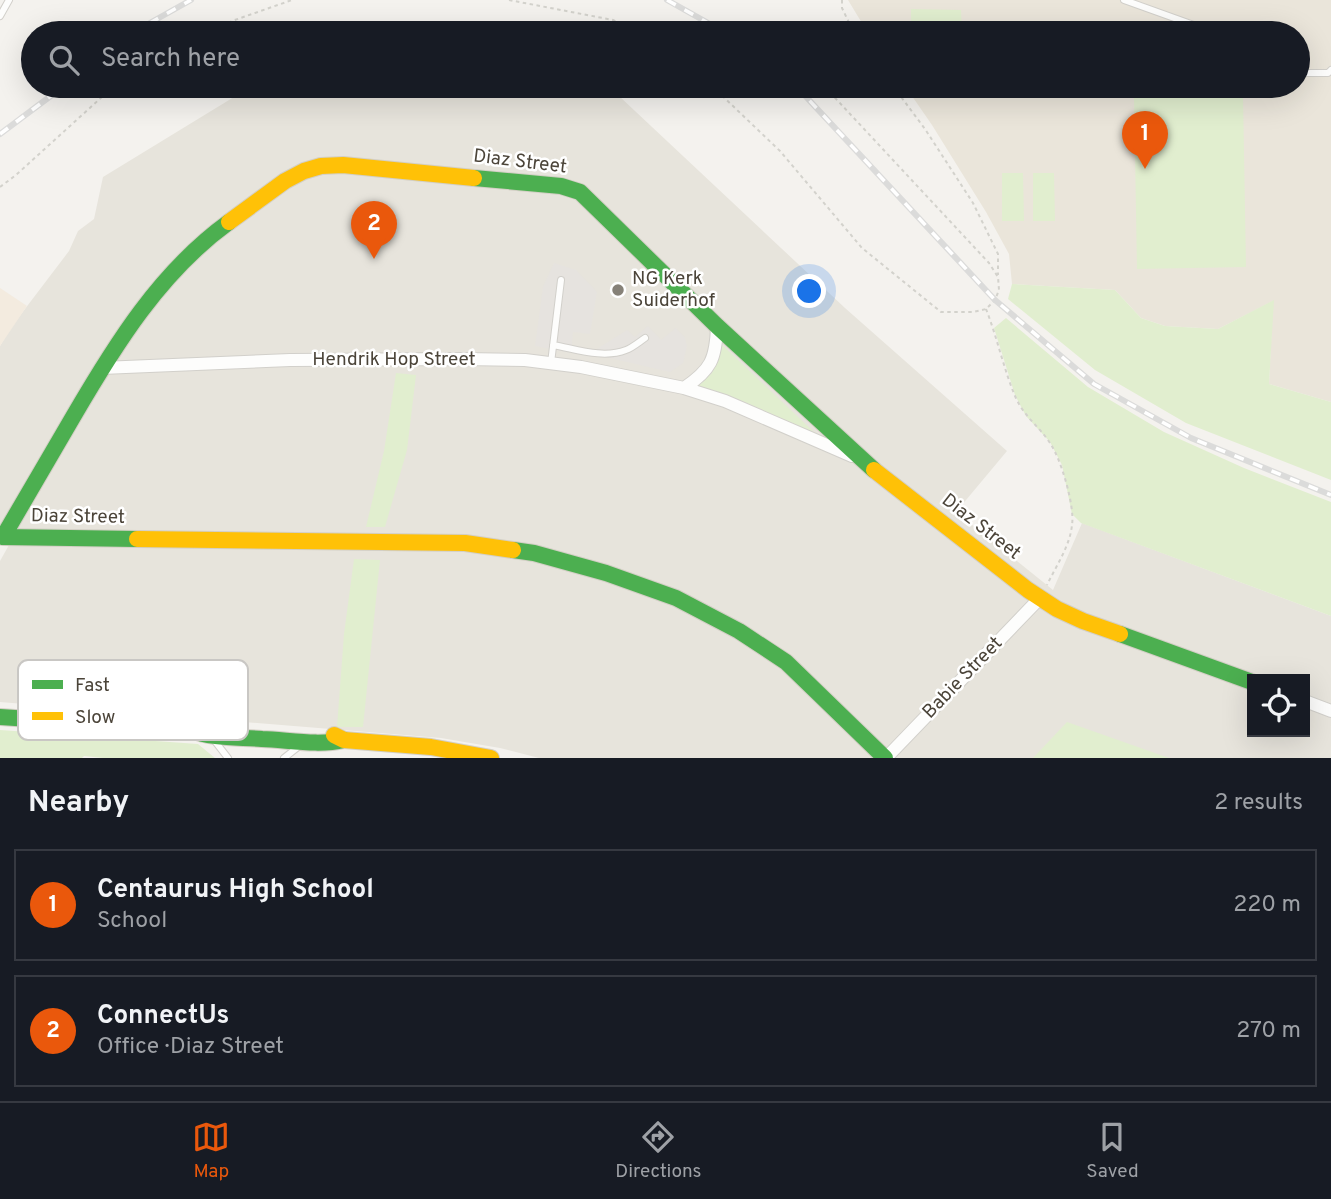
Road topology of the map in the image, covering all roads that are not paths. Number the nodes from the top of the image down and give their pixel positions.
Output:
1 (9, 0) edge
2 (1124, 0) edge
3 (0, 16) edge
4 (1183, 21) edge
5 (1331, 70) edge
6 (1310, 73) edge
7 (561, 280) dead end
8 (718, 326) junction
9 (645, 338) dead end
10 (553, 345) junction
11 (551, 363) junction
12 (102, 368) junction
13 (684, 388) junction
14 (863, 461) junction
15 (2, 539) edge
16 (1040, 598) junction
17 (1247, 680) edge
18 (1310, 703) edge
19 (1331, 711) edge
20 (0, 717) edge
21 (18, 718) edge
22 (248, 729) edge
23 (248, 737) edge
24 (215, 740) edge
25 (344, 740) junction
26 (305, 741) junction
27 (228, 758) edge
28 (284, 758) edge
29 (492, 758) edge
30 (885, 758) edge

1 - 3 lane
2 - 4 lane
5 - 6 lane
7 - 10 lane
8 - 12 street, Diaz Street
8 - 13 street
8 - 14 street, Diaz Street
9 - 10 lane
10 - 11 lane
11 - 12 street, Hendrik Hop Street
11 - 13 street, Hendrik Hop Street
12 - 15 street, Diaz Street
13 - 14 street, Hendrik Hop Street
14 - 16 street, Diaz Street
15 - 30 street, Diaz Street
16 - 17 street, Diaz Street
16 - 30 street, Babie Street
18 - 19 street
20 - 21 street
22 - 25 street
23 - 26 street
24 - 27 lane
25 - 26 street
25 - 29 street
26 - 28 lane

